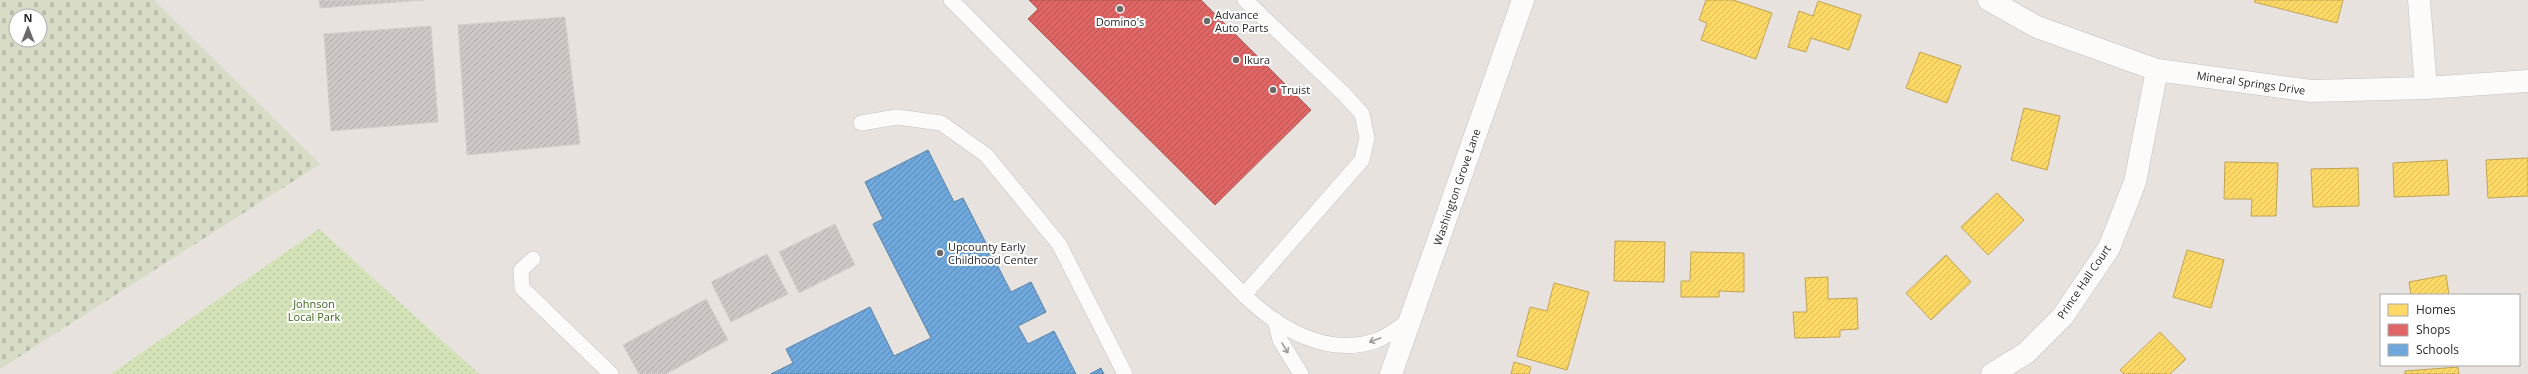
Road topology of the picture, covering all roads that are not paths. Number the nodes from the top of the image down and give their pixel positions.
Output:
1 (951, 0) edge
2 (1245, 0) edge
3 (1523, 0) edge
4 (1989, 0) edge
5 (2419, 0) edge
6 (2157, 70) junction
7 (2528, 81) edge
8 (2426, 88) junction
9 (861, 123) dead end
10 (533, 259) dead end
11 (1244, 294) junction
12 (1275, 320) junction
13 (1410, 321) junction
14 (612, 374) edge
15 (1125, 374) edge
16 (1301, 374) edge
17 (1391, 374) edge
18 (1992, 374) edge

1 - 11 lane
2 - 11 lane
3 - 13 street, Washington Grove Lane
4 - 6 street, Mineral Springs Drive
5 - 8 street
6 - 8 street, Mineral Springs Drive
6 - 18 street, Prince Hall Court
7 - 8 street, Mineral Springs Drive
9 - 15 lane
10 - 14 lane
11 - 12 lane
13 -> 12 lane
12 -> 16 lane
13 - 17 street, Washington Grove Lane

